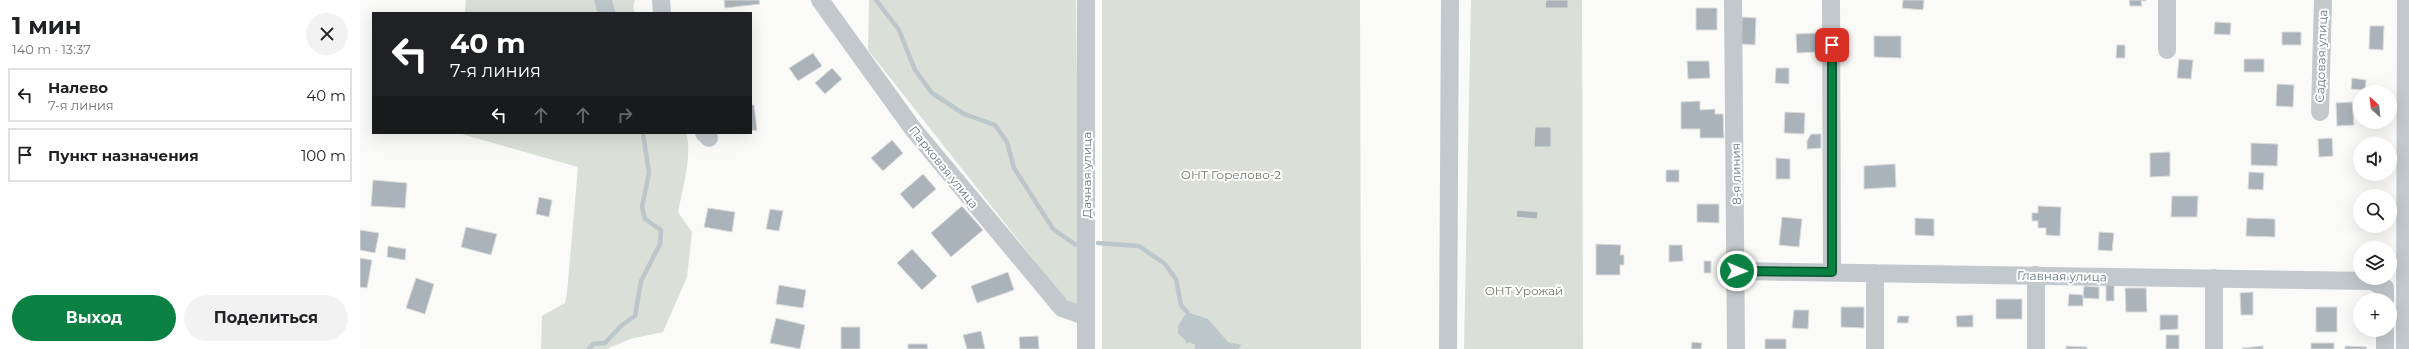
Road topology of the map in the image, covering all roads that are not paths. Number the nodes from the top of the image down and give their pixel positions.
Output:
1 (661, 0) edge
2 (820, 0) edge
3 (1086, 0) edge
4 (1450, 0) edge
5 (1733, 0) edge
6 (1831, 0) edge
7 (2167, 0) edge
8 (2323, 0) edge
9 (2406, 0) edge
10 (662, 12) edge
11 (2167, 50) dead end
12 (2320, 112) dead end
13 (2407, 262) edge
14 (1737, 271) junction
15 (1832, 272) junction
16 (1875, 273) junction
17 (2036, 275) junction
18 (2214, 278) junction
19 (2384, 293) edge
20 (1085, 316) junction
21 (2385, 337) edge
22 (1086, 349) edge
23 (1448, 349) edge
24 (1736, 349) edge
25 (1875, 349) edge
26 (2036, 349) edge
27 (2214, 349) edge
28 (2385, 349) edge
29 (2405, 349) edge

1 - 10 street
2 - 20 street, Парковая улица
3 - 20 street, Дачная улица
4 - 23 street
5 - 14 street, 8-я линия
6 - 15 street
7 - 11 street
8 - 12 street, Садовая улица
9 - 13 street
13 - 29 street
14 - 15 street, Главная улица
14 - 24 street, 8-я линия
15 - 16 street, Главная улица
16 - 17 street, Главная улица
16 - 25 street
17 - 18 street, Главная улица
17 - 26 street
18 - 19 street, Главная улица
18 - 27 street
20 - 22 street, Дачная улица
21 - 28 street

